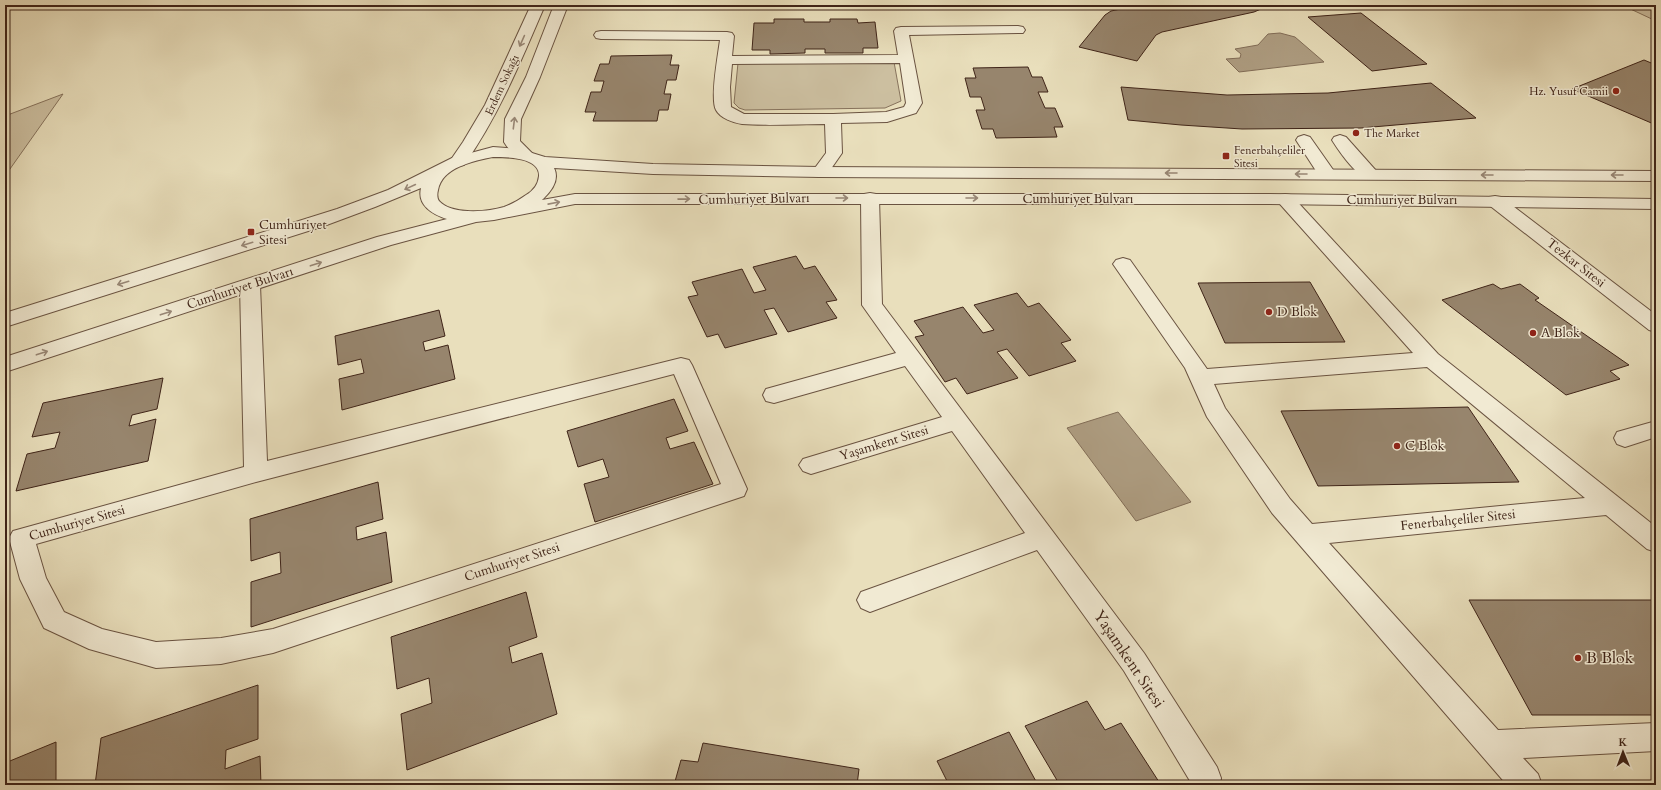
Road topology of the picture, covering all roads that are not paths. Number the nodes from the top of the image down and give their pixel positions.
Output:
1 (538, 5) edge
2 (562, 5) edge
3 (1018, 30) dead end
4 (601, 36) dead end
5 (906, 59) junction
6 (725, 60) junction
7 (833, 118) junction
8 (1304, 140) dead end
9 (1340, 140) dead end
10 (534, 159) junction
11 (451, 165) junction
12 (820, 172) junction
13 (1262, 174) junction
14 (1327, 174) junction
15 (1370, 174) junction
16 (1656, 176) edge
17 (820, 198) junction
18 (870, 198) junction
19 (1285, 199) junction
20 (1495, 201) junction
21 (1656, 204) edge
22 (502, 213) junction
23 (477, 216) junction
24 (1123, 264) dead end
25 (250, 285) junction
26 (5, 320) edge
27 (1656, 325) edge
28 (910, 357) junction
29 (1431, 359) junction
30 (5, 365) edge
31 (1200, 377) junction
32 (774, 395) dead end
33 (957, 421) junction
34 (1656, 429) edge
35 (1625, 438) dead end
36 (812, 465) dead end
37 (256, 473) junction
38 (1610, 505) junction
39 (1306, 534) junction
40 (1043, 537) junction
41 (1656, 542) edge
42 (870, 600) dead end
43 (1656, 737) edge
44 (1492, 745) junction
45 (1205, 785) edge
46 (1527, 785) edge

1 -> 11 street, Erdem Sokağı
10 -> 2 street, Erdem Sokağı
3 - 5 street
4 - 6 street
5 - 6 street
5 - 7 street
6 - 7 street
7 - 12 street
8 - 14 street
9 - 15 street
10 - 11 street, Cumhuriyet Bulvarı
10 - 12 street, Cumhuriyet Bulvarı
10 - 22 street
11 - 23 street, Erdem Sokağı
11 -> 26 street
13 -> 12 street, Cumhuriyet Bulvarı
12 - 17 street
14 -> 13 street, Cumhuriyet Bulvarı
13 - 19 street
14 - 15 street, Cumhuriyet Bulvarı
16 -> 15 street, Cumhuriyet Bulvarı
17 -> 18 street, Cumhuriyet Bulvarı
22 -> 17 street, Cumhuriyet Bulvarı
18 -> 19 street, Cumhuriyet Bulvarı
18 - 28 street, Yaşamkent Sitesi
19 - 20 street, Cumhuriyet Bulvarı
19 - 29 street
20 - 21 street, Cumhuriyet Bulvarı
20 - 27 street, Tezkar Sitesi
22 - 23 street
25 -> 23 street, Cumhuriyet Bulvarı
24 - 31 street
30 -> 25 street, Cumhuriyet Bulvarı
25 - 37 street
28 - 32 street
28 - 33 street, Yaşamkent Sitesi
29 - 31 street
29 - 38 street
31 - 39 street
33 - 36 street, Yaşamkent Sitesi
33 - 40 street, Yaşamkent Sitesi
34 - 35 street
37 - 37 street, Cumhuriyet Sitesi
38 - 39 street, Fenerbahçeliler Sitesi
38 - 41 street
39 - 44 street
40 - 42 street
40 - 45 street, Yaşamkent Sitesi
43 - 44 street
44 - 46 street

